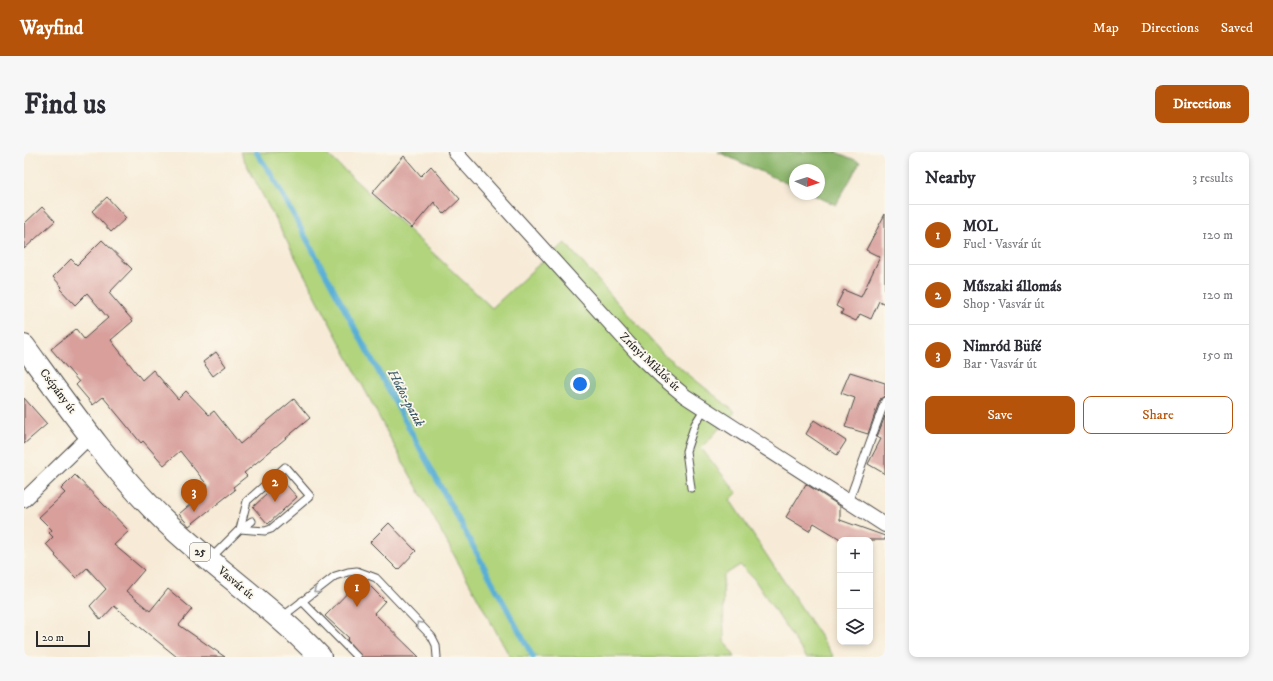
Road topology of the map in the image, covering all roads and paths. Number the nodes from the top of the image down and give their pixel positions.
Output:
1 (455, 152) edge
2 (24, 346) edge
3 (885, 401) edge
4 (705, 408) junction
5 (92, 435) junction
6 (691, 488) dead end
7 (24, 500) edge
8 (849, 500) junction
9 (252, 521) dead end
10 (885, 525) edge
11 (240, 529) junction
12 (208, 560) junction
13 (302, 601) junction
14 (280, 619) junction
15 (320, 657) edge
16 (357, 657) edge
17 (437, 657) edge

1 - 4 street, Zrínyi Miklós út
2 - 5 main road, Csépány út / 25
3 - 8 lane
4 - 6 lane
4 - 8 street, Zrínyi Miklós út
5 - 7 street
5 - 12 main road, Vasvár út / 25
8 - 10 street, Zrínyi Miklós út
9 - 11 lane
11 - 11 lane
11 - 12 lane
12 - 14 main road, Vasvár út / 25
13 - 14 lane
13 - 16 lane
17 -> 13 lane
14 - 15 main road, Vasvár út / 25

